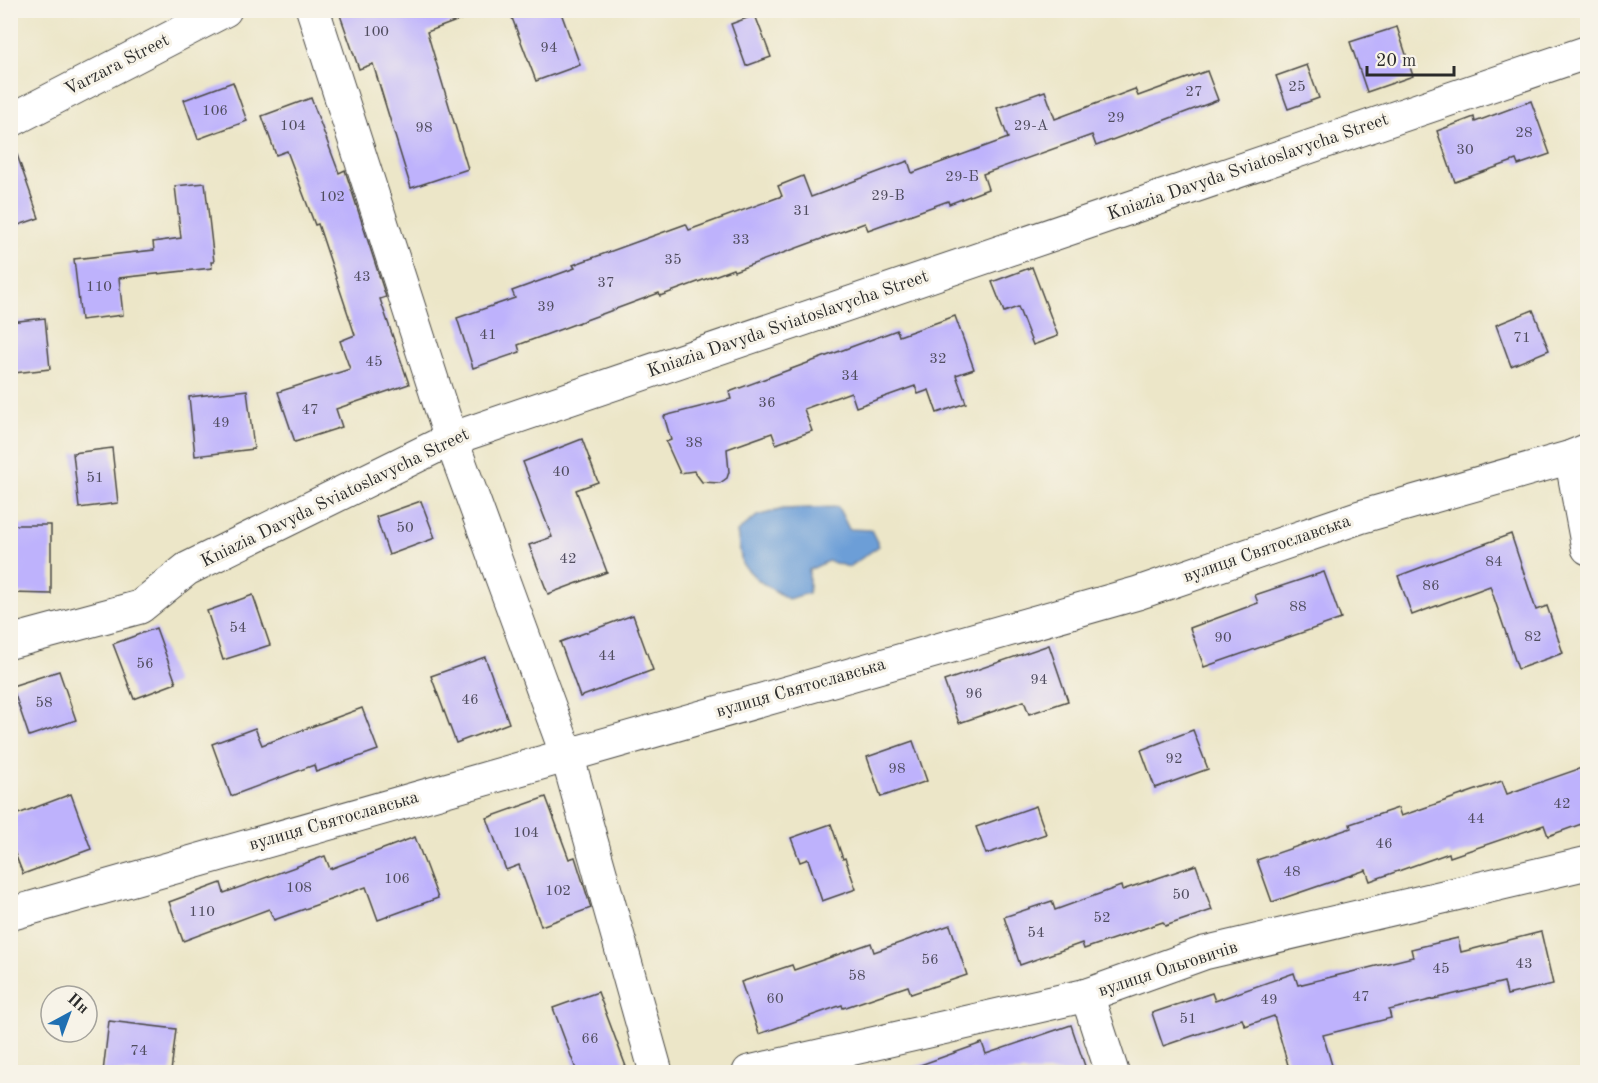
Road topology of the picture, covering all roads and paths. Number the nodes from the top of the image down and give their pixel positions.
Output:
1 (225, 10) edge
2 (313, 10) edge
3 (1587, 52) edge
4 (10, 121) edge
5 (451, 439) junction
6 (1579, 453) edge
7 (1587, 548) edge
8 (10, 642) edge
9 (567, 754) junction
10 (1587, 863) edge
11 (10, 914) edge
12 (1087, 995) junction
13 (656, 1072) edge
14 (748, 1072) edge
15 (1112, 1072) edge

1 - 4 street, Varzara Street
2 - 5 street
3 - 5 street, Kniazia Davyda Sviatoslavycha Street
5 - 8 street, Kniazia Davyda Sviatoslavycha Street
5 - 9 street
6 - 7 street
6 - 9 street, вулиця Святославська
9 - 11 street, вулиця Святославська
9 - 13 street
10 - 12 street, вулиця Ольговичів
12 - 14 street, вулиця Ольговичів
12 - 15 street

